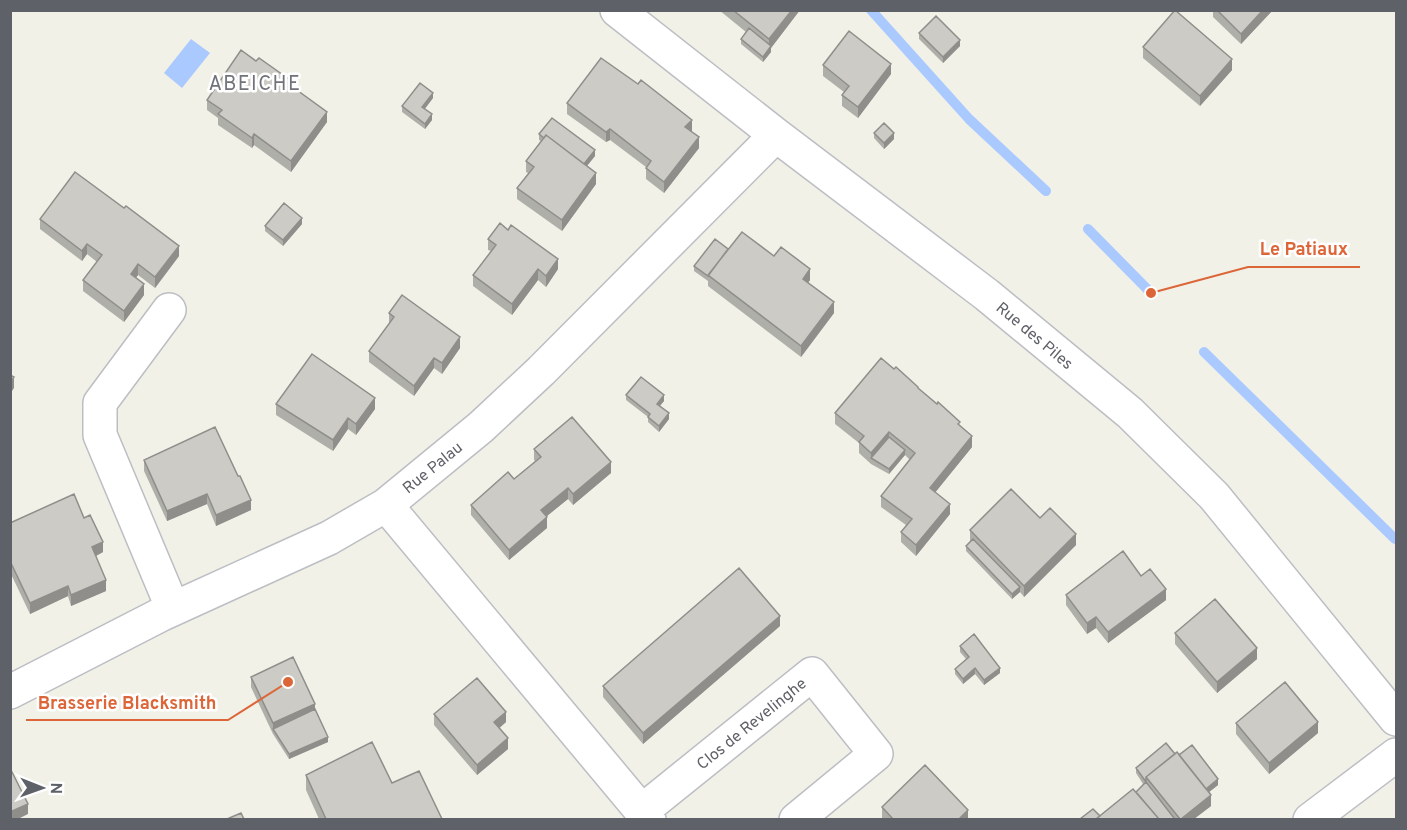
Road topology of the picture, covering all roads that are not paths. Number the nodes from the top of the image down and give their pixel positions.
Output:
1 (624, 12) edge
2 (776, 135) junction
3 (169, 310) dead end
4 (386, 505) junction
5 (173, 609) junction
6 (10, 692) edge
7 (1396, 718) edge
8 (1396, 755) edge
9 (646, 815) edge
10 (796, 819) edge
11 (1310, 819) edge

1 - 2 street, Rue des Piles
2 - 4 street, Rue Palau
2 - 7 street, Rue des Piles
3 - 5 street
4 - 5 street, Rue Palau
4 - 9 street, Clos de Revelinghe
5 - 6 street, Rue Palau
8 - 11 street
9 - 10 street, Clos de Revelinghe

